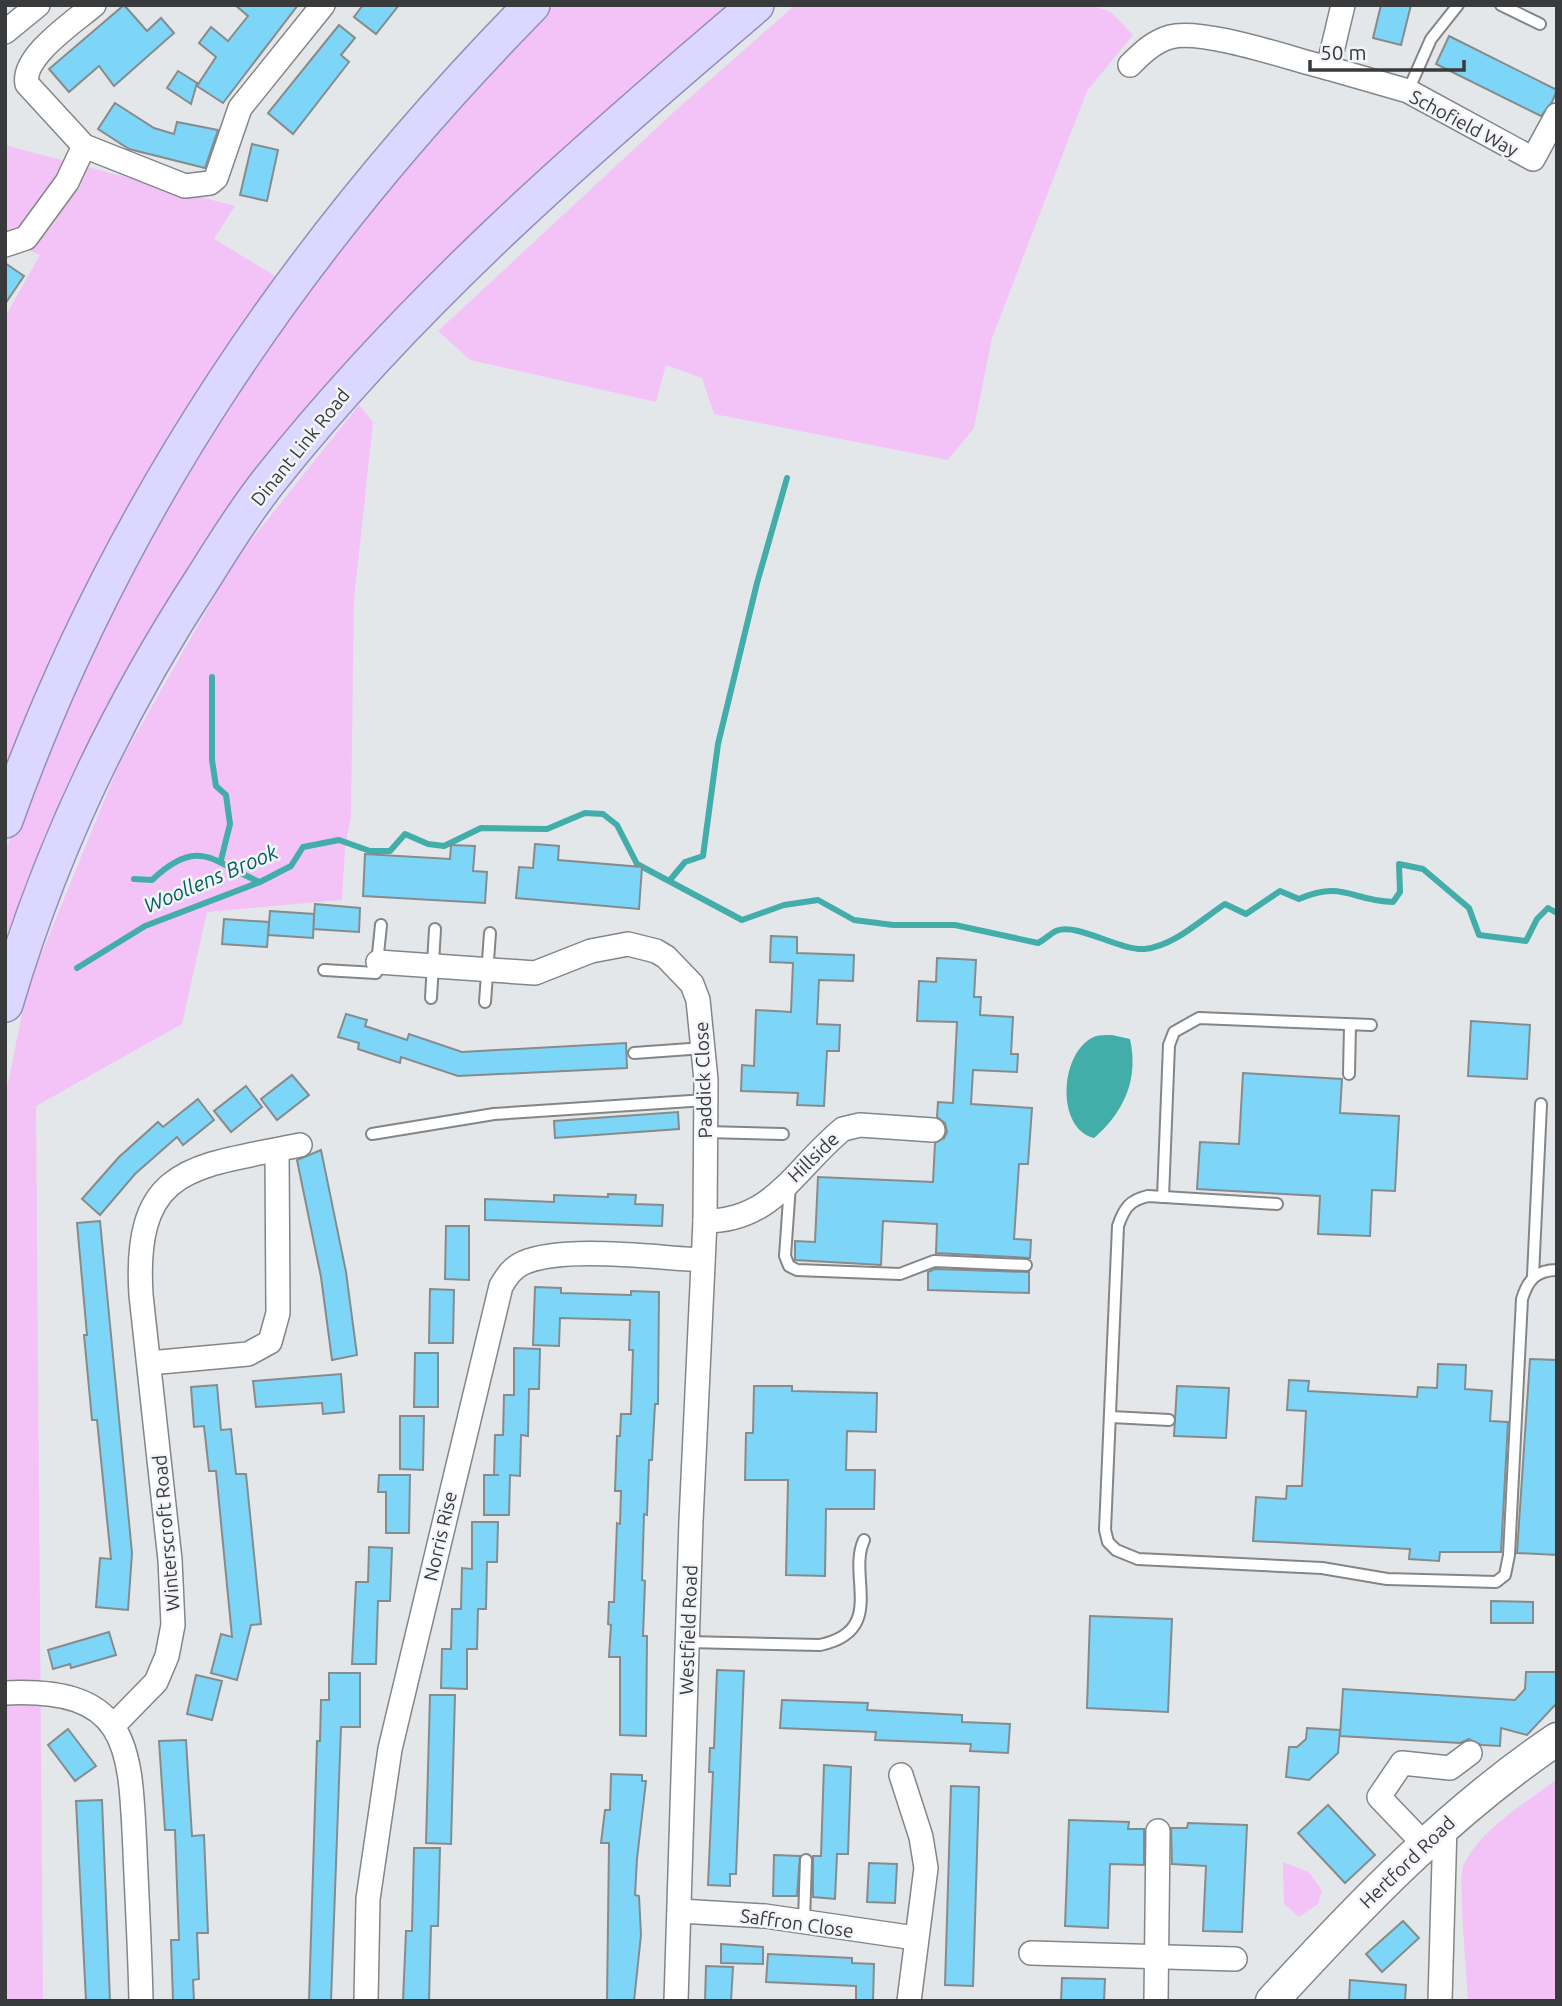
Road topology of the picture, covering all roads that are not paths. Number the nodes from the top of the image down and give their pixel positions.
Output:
1 (37, 5) edge
2 (94, 5) edge
3 (323, 5) edge
4 (532, 5) edge
5 (756, 5) edge
6 (1343, 5) edge
7 (1458, 5) edge
8 (1501, 5) edge
9 (1540, 24) dead end
10 (5, 32) edge
11 (1130, 65) dead end
12 (1328, 68) junction
13 (1408, 91) junction
14 (1557, 115) edge
15 (84, 146) junction
16 (5, 246) edge
17 (5, 820) edge
18 (381, 925) dead end
19 (435, 929) dead end
20 (490, 933) dead end
21 (378, 962) junction
22 (433, 966) junction
23 (324, 970) dead end
24 (487, 970) junction
25 (431, 998) dead end
26 (485, 1002) dead end
27 (5, 1004) edge
28 (1350, 1025) junction
29 (1371, 1025) dead end
30 (704, 1048) junction
31 (634, 1053) dead end
32 (1349, 1074) dead end
33 (707, 1100) junction
34 (1541, 1104) dead end
35 (933, 1130) dead end
36 (706, 1132) junction
37 (372, 1134) dead end
38 (783, 1134) dead end
39 (300, 1145) dead end
40 (277, 1150) junction
41 (791, 1179) junction
42 (1163, 1197) junction
43 (1278, 1205) dead end
44 (705, 1221) junction
45 (704, 1260) junction
46 (1026, 1265) dead end
47 (1557, 1270) edge
48 (1532, 1276) junction
49 (149, 1363) junction
50 (1111, 1417) junction
51 (1169, 1420) dead end
52 (864, 1541) dead end
53 (687, 1642) junction
54 (5, 1693) edge
55 (113, 1726) junction
56 (1557, 1739) edge
57 (1470, 1753) dead end
58 (901, 1775) dead end
59 (1158, 1831) dead end
60 (1435, 1835) junction
61 (806, 1860) dead end
62 (680, 1911) junction
63 (804, 1921) junction
64 (915, 1938) junction
65 (1031, 1953) dead end
66 (1155, 1957) junction
67 (1235, 1959) dead end
68 (141, 2001) edge
69 (366, 2001) edge
70 (676, 2001) edge
71 (909, 2001) edge
72 (1156, 2001) edge
73 (1272, 2001) edge
74 (1440, 2001) edge

1 - 10 street
2 - 15 street
3 - 15 street
4 - 17 main road
5 - 27 main road, Dinant Link Road
6 - 12 street
7 - 13 lane
8 - 9 lane
11 - 12 street, Schofield Way
12 - 13 street, Schofield Way
13 - 14 street, Schofield Way
15 - 16 street
18 - 21 lane
19 - 22 lane
20 - 24 lane
21 - 22 street, Paddick Close
21 - 23 lane
22 - 24 street, Paddick Close
22 - 25 lane
24 - 26 lane
24 - 30 street, Paddick Close
28 - 29 lane
28 - 32 lane
28 - 42 lane
30 - 31 lane
30 - 33 street, Paddick Close
33 - 36 street, Paddick Close
33 - 37 lane
34 - 48 lane
35 - 41 street, Hillside
36 - 38 lane
36 - 44 street, Paddick Close
39 - 40 street, Winterscroft Road
40 - 49 street, Winterscroft Road
40 - 49 street
41 - 44 street, Hillside
41 - 46 lane
42 - 43 lane
42 - 50 lane
44 - 45 street, Paddick Close
45 - 53 street, Westfield Road
45 - 69 street, Norris Rise
47 - 48 lane
48 - 50 lane
49 - 55 street, Winterscroft Road
50 - 51 lane
52 - 53 lane
53 - 62 street, Westfield Road
54 - 55 street
55 - 68 street
56 - 60 main road, Hertford Road
57 - 60 street
58 - 64 street
59 - 66 street
60 - 73 main road, Hertford Road
60 - 74 street
61 - 63 lane
62 - 63 street, Saffron Close
62 - 70 street, Westfield Road
63 - 64 street, Saffron Close
64 - 71 street
65 - 66 street
66 - 67 street
66 - 72 street

